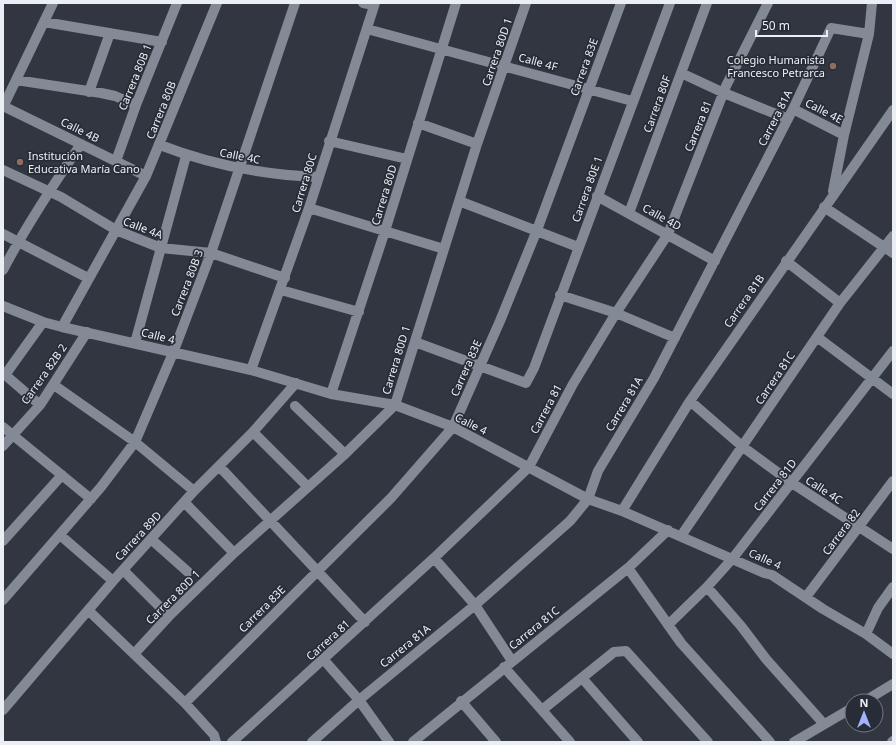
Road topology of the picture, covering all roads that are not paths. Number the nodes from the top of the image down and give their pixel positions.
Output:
1 (53, 3) edge
2 (177, 3) edge
3 (217, 3) edge
4 (295, 3) edge
5 (363, 3) edge
6 (456, 3) edge
7 (526, 3) edge
8 (620, 3) edge
9 (670, 3) edge
10 (707, 3) edge
11 (768, 3) edge
12 (872, 3) edge
13 (374, 4) edge
14 (44, 22) junction
15 (368, 29) junction
16 (110, 33) junction
17 (869, 34) junction
18 (162, 42) junction
19 (440, 48) junction
20 (505, 65) junction
21 (681, 73) junction
22 (16, 80) junction
23 (589, 88) junction
24 (89, 92) junction
25 (724, 93) junction
26 (632, 101) junction
27 (136, 105) junction
28 (3, 106) edge
29 (793, 109) junction
30 (893, 110) edge
31 (788, 119) junction
32 (418, 123) junction
33 (844, 135) junction
34 (329, 141) junction
35 (81, 144) junction
36 (477, 144) junction
37 (160, 145) junction
38 (186, 156) junction
39 (407, 159) junction
40 (116, 161) junction
41 (240, 169) junction
42 (3, 170) edge
43 (146, 176) junction
44 (319, 177) junction
45 (49, 191) junction
46 (833, 194) junction
47 (597, 196) junction
48 (459, 201) junction
49 (824, 207) junction
50 (309, 208) junction
51 (629, 213) junction
52 (116, 230) junction
53 (537, 230) junction
54 (386, 231) junction
55 (3, 234) edge
56 (668, 234) junction
57 (893, 236) edge
58 (18, 241) junction
59 (578, 247) junction
60 (161, 248) junction
61 (444, 249) junction
62 (889, 250) edge
63 (211, 253) junction
64 (715, 261) junction
65 (786, 261) junction
66 (3, 270) edge
67 (88, 278) junction
68 (285, 278) junction
69 (281, 290) junction
70 (560, 295) junction
71 (840, 303) junction
72 (3, 306) edge
73 (359, 312) junction
74 (616, 313) junction
75 (43, 322) junction
76 (62, 326) junction
77 (86, 332) junction
78 (817, 337) junction
79 (675, 338) junction
80 (415, 342) junction
81 (135, 343) junction
82 (893, 351) edge
83 (173, 353) junction
84 (480, 367) junction
85 (251, 370) junction
86 (4, 374) edge
87 (873, 379) junction
88 (296, 383) junction
89 (54, 385) junction
90 (331, 394) junction
91 (893, 394) edge
92 (690, 401) junction
93 (40, 405) junction
94 (395, 405) junction
95 (296, 406) dead end
96 (3, 427) edge
97 (453, 427) junction
98 (253, 432) junction
99 (13, 435) junction
100 (135, 442) junction
101 (3, 446) edge
102 (743, 447) junction
103 (345, 454) junction
104 (219, 466) junction
105 (529, 467) junction
106 (62, 475) junction
107 (893, 481) edge
108 (792, 483) junction
109 (307, 486) junction
110 (194, 491) junction
111 (91, 499) junction
112 (588, 499) junction
113 (185, 503) junction
114 (622, 511) junction
115 (271, 520) junction
116 (860, 527) junction
117 (668, 530) junction
118 (60, 534) junction
119 (681, 536) junction
120 (3, 540) edge
121 (152, 540) junction
122 (893, 549) edge
123 (234, 553) junction
124 (434, 558) junction
125 (733, 558) junction
126 (628, 568) junction
127 (124, 570) junction
128 (317, 571) junction
129 (188, 572) dead end
130 (113, 582) junction
131 (707, 587) junction
132 (893, 587) edge
133 (806, 597) junction
134 (3, 600) edge
135 (475, 605) junction
136 (89, 611) junction
137 (169, 616) junction
138 (365, 622) junction
139 (668, 625) junction
140 (866, 634) junction
141 (134, 654) junction
142 (893, 654) edge
143 (324, 660) junction
144 (508, 664) junction
145 (582, 678) junction
146 (893, 684) edge
147 (878, 693) edge
148 (358, 700) junction
149 (461, 701) junction
150 (185, 703) junction
151 (3, 710) edge
152 (542, 710) junction
153 (844, 712) edge
154 (823, 723) junction
155 (425, 738) edge
156 (216, 742) edge
157 (232, 742) edge
158 (312, 742) edge
159 (389, 742) edge
160 (413, 742) edge
161 (496, 742) edge
162 (570, 742) edge
163 (638, 742) edge
164 (708, 742) edge
165 (770, 742) edge
166 (794, 742) edge

1 - 14 street
2 - 18 street, Carrera 80B 1
3 - 37 street, Carrera 80B
4 - 41 street, Carrera 80B 3
5 - 13 street
6 - 19 street, Carrera 80D
7 - 20 street, Carrera 80D 1
8 - 23 street, Carrera 83E
9 - 26 street, Carrera 80E 1
10 - 21 street, Carrera 80F
11 - 25 street, Carrera 81
12 - 17 street
13 - 15 street, Carrera 80C
14 - 16 street
14 - 22 street
15 - 19 street, Calle 4F
15 - 34 street, Carrera 80C
16 - 18 street
16 - 24 street
17 - 29 street, Carrera 81A
17 - 33 street
18 - 27 street, Carrera 80B 1
19 - 20 street, Calle 4F
19 - 32 street, Carrera 80D
20 - 23 street, Calle 4F
20 - 36 street, Carrera 80D 1
21 - 25 street
21 - 51 street, Carrera 80F
22 - 24 street
22 - 28 street
23 - 26 street, Calle 4F
23 - 53 street, Carrera 83E
24 - 27 street
25 - 31 street
25 - 56 street, Carrera 81
26 - 47 street, Carrera 80E 1
27 - 40 street, Carrera 80B 1
28 - 35 street, Calle 4B
29 - 31 street, Carrera 81A
29 - 33 street, Calle 4E
30 - 46 street, Carrera 81B
31 - 64 street, Carrera 81A
32 - 36 street
32 - 39 street, Carrera 80D
33 - 46 street
34 - 39 street
34 - 44 street, Carrera 80C
35 - 40 street, Calle 4B
35 - 45 street
36 - 48 street, Carrera 80D 1
37 - 38 street, Calle 4C
37 - 43 street, Carrera 80B
38 - 41 street, Calle 4C
38 - 60 street
39 - 54 street, Carrera 80D
40 - 43 street, Calle 4B
41 - 44 street, Calle 4C
41 - 63 street, Carrera 80B 3
42 - 45 street, Calle 4A
43 - 52 street, Carrera 80B
44 - 50 street, Carrera 80C
45 - 52 street, Calle 4A
45 - 58 street
46 - 49 street, Carrera 81B
47 - 51 street, Calle 4D
47 - 59 street, Carrera 80E 1
48 - 53 street
48 - 61 street, Carrera 80D 1
49 - 62 street
49 - 65 street, Carrera 81B
50 - 54 street
50 - 68 street, Carrera 80C
51 - 56 street, Calle 4D
52 - 60 street, Calle 4A
52 - 67 street, Carrera 80B
53 - 59 street
53 - 84 street, Carrera 83E
54 - 61 street
54 - 73 street, Carrera 80D
55 - 58 street
56 - 64 street, Calle 4D
56 - 74 street, Carrera 81
57 - 62 street, Carrera 81C
58 - 66 street
58 - 67 street
59 - 70 street, Carrera 80E 1
60 - 63 street, Calle 4A
60 - 81 street
61 - 80 street, Carrera 80D 1
62 - 71 street, Carrera 81C
63 - 68 street, Calle 4A
63 - 83 street, Carrera 80B 3
64 - 79 street, Carrera 81A
65 - 71 street
65 - 92 street, Carrera 81B
67 - 76 street, Carrera 80B
68 - 69 street, Carrera 80C
69 - 73 street
69 - 85 street, Carrera 80C
70 - 74 street
70 - 84 street, Carrera 80E 1
71 - 78 street, Carrera 81C
72 - 75 street, Calle 4
73 - 90 street, Carrera 80D
74 - 79 street
74 - 105 street, Carrera 81
75 - 76 street, Calle 4
75 - 86 street
76 - 77 street, Calle 4
77 - 81 street, Calle 4
77 - 89 street, Carrera 82B 2
78 - 87 street
78 - 102 street, Carrera 81C
79 - 112 street, Carrera 81A
80 - 84 street
80 - 94 street, Carrera 80D 1
81 - 83 street, Calle 4
82 - 87 street, Carrera 81D
83 - 85 street, Calle 4
83 - 100 street, Carrera 80B 3
84 - 97 street, Carrera 83E
85 - 88 street, Calle 4
86 - 93 street
87 - 91 street
87 - 108 street, Carrera 81D
88 - 90 street, Calle 4
88 - 98 street, Carrera 89D
89 - 93 street, Carrera 82B 2
89 - 100 street
90 - 94 street, Calle 4
92 - 102 street, Calle 4C
92 - 114 street, Carrera 81B
93 - 99 street, Carrera 82B 2
94 - 97 street, Calle 4
94 - 103 street, Carrera 80D 1
95 - 103 street
96 - 99 street
97 - 105 street, Calle 4
97 - 128 street, Carrera 83E
98 - 104 street, Carrera 89D
98 - 109 street
99 - 101 street, Carrera 82B 2
99 - 106 street
100 - 110 street
100 - 111 street, Carrera 80B 3
102 - 108 street, Calle 4C
102 - 119 street, Carrera 81C
103 - 109 street, Carrera 80D 1
104 - 110 street, Carrera 89D
104 - 115 street
105 - 112 street, Calle 4
105 - 124 street, Carrera 81
106 - 111 street
106 - 120 street
107 - 116 street, Carrera 82
108 - 116 street, Calle 4C
108 - 125 street, Carrera 81D
109 - 115 street, Carrera 80D 1
110 - 113 street, Carrera 89D
111 - 118 street, Carrera 80B 3
112 - 114 street, Calle 4
112 - 135 street, Carrera 81A
113 - 121 street, Carrera 89D
113 - 123 street
114 - 117 street, Calle 4
115 - 123 street, Carrera 80D 1
115 - 128 street
116 - 122 street, Calle 4C
116 - 133 street, Carrera 82
117 - 119 street, Calle 4
117 - 126 street, Carrera 81C
118 - 130 street
118 - 134 street, Carrera 80B 3
119 - 125 street, Calle 4
121 - 127 street, Carrera 89D
121 - 129 street
123 - 137 street, Carrera 80D 1
124 - 135 street
124 - 138 street, Carrera 81
125 - 131 street, Carrera 81D
125 - 133 street, Calle 4
126 - 139 street
126 - 144 street, Carrera 81C
127 - 130 street, Carrera 89D
127 - 137 street
128 - 138 street
128 - 150 street, Carrera 83E
130 - 136 street, Carrera 89D
131 - 139 street, Carrera 81D
131 - 154 street
132 - 140 street
133 - 140 street, Calle 4
135 - 144 street
135 - 148 street, Carrera 81A
136 - 141 street
136 - 151 street, Carrera 89D
137 - 141 street, Carrera 80D 1
138 - 143 street, Carrera 81
139 - 165 street
140 - 142 street, Calle 4
141 - 150 street
143 - 148 street
143 - 157 street, Carrera 81
144 - 149 street, Carrera 81C
144 - 152 street
145 - 152 street
145 - 163 street
145 - 164 street
146 - 147 street
148 - 158 street, Carrera 81A
148 - 159 street
149 - 155 street, Carrera 81C
149 - 161 street
150 - 156 street
152 - 162 street
153 - 154 street
154 - 166 street
155 - 160 street, Carrera 81C

